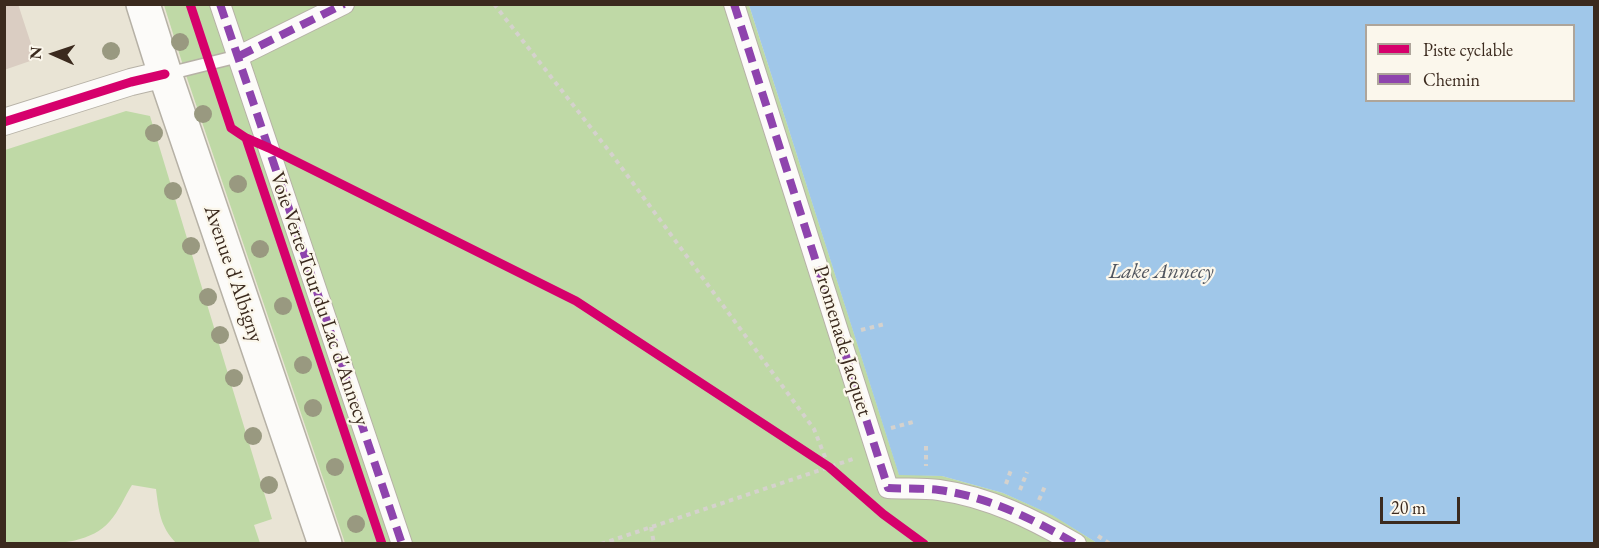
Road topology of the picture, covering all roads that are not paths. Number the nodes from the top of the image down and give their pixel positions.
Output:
1 (143, 4) edge
2 (220, 4) edge
3 (344, 4) edge
4 (734, 4) edge
5 (239, 56) junction
6 (165, 74) junction
7 (4, 122) edge
8 (326, 543) edge
9 (402, 543) edge
10 (1076, 543) edge

1 - 6 main road, Avenue d'Albigny
2 - 5 street
3 - 5 street
4 - 10 street, Promenade Jacquet
5 - 6 lane
5 - 9 street
6 - 7 street
6 - 8 main road, Avenue d'Albigny

